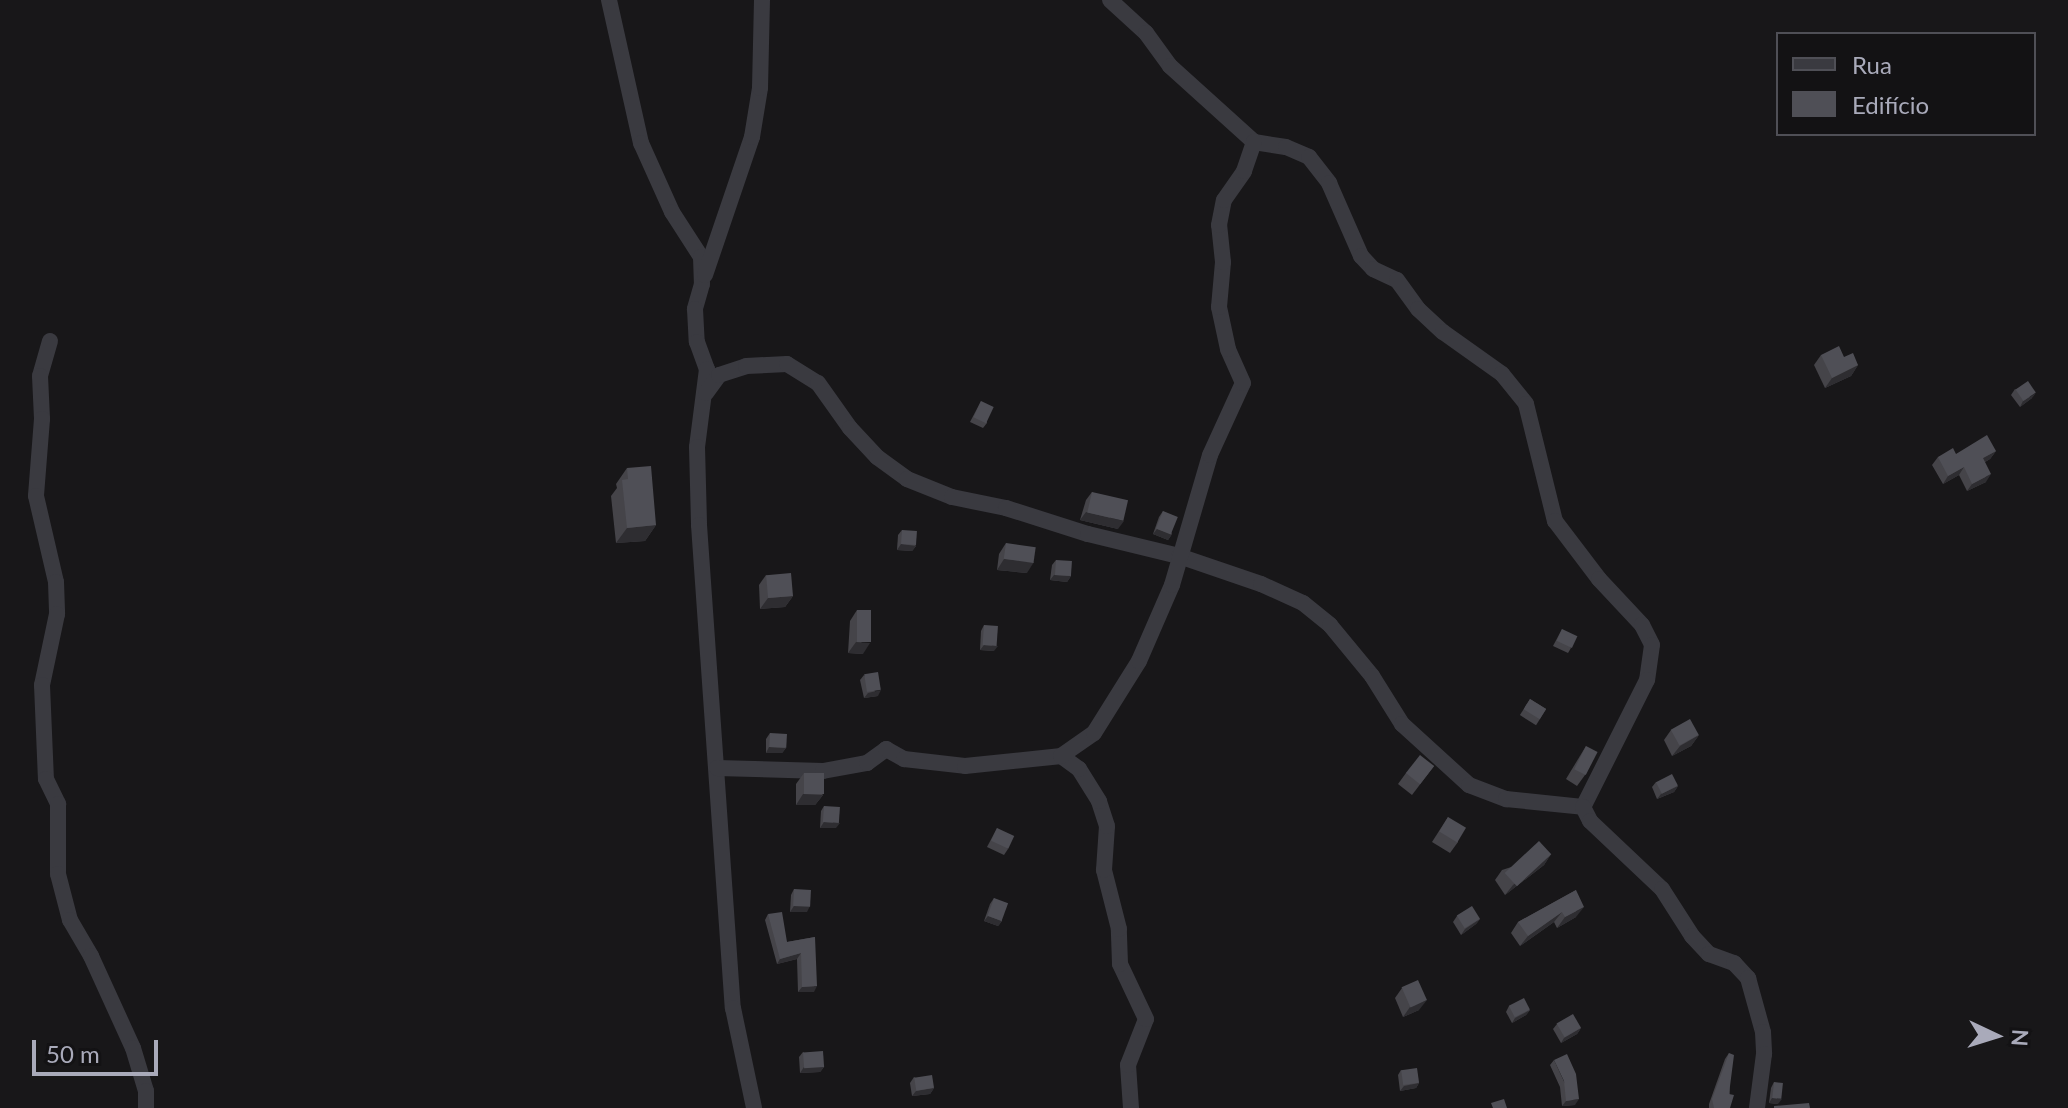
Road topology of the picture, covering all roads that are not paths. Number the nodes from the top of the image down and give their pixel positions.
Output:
1 (609, 0) edge
2 (762, 0) edge
3 (1110, 0) edge
4 (1254, 142) junction
5 (702, 284) junction
6 (50, 341) dead end
7 (706, 393) junction
8 (1179, 556) junction
9 (1061, 756) junction
10 (717, 768) junction
11 (1583, 807) junction
12 (146, 1108) edge
13 (754, 1108) edge
14 (1131, 1108) edge
15 (1757, 1108) edge

1 - 5 street
2 - 5 street
3 - 4 street
4 - 8 street
4 - 11 street
5 - 7 street
6 - 12 street
7 - 8 street
7 - 10 street
8 - 9 street
8 - 11 street
9 - 10 street
9 - 14 street
10 - 13 street
11 - 15 street

